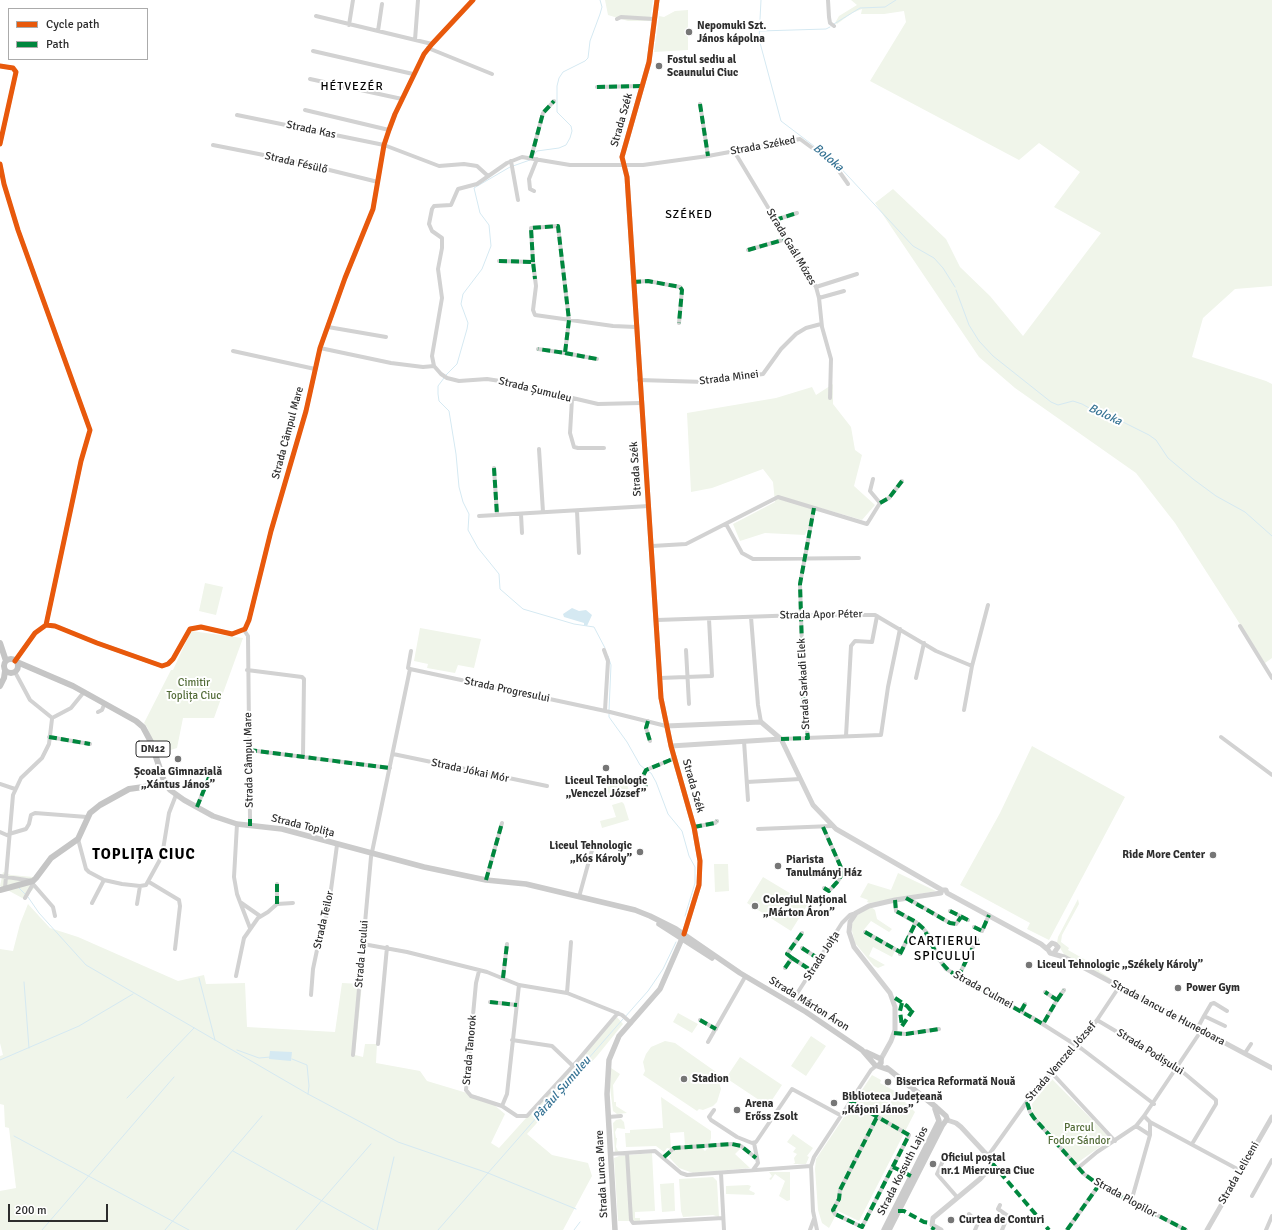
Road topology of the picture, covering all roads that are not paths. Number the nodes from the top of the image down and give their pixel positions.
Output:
1 (353, 0) edge
2 (418, 0) edge
3 (473, 0) edge
4 (657, 0) edge
5 (828, 0) edge
6 (382, 4) dead end
7 (316, 16) dead end
8 (617, 19) dead end
9 (654, 19) junction
10 (349, 25) junction
11 (834, 26) dead end
12 (378, 32) junction
13 (415, 40) junction
14 (432, 44) junction
15 (428, 48) junction
16 (313, 51) dead end
17 (0, 66) edge
18 (413, 74) junction
19 (492, 74) dead end
20 (310, 79) dead end
21 (642, 86) junction
22 (597, 87) dead end
23 (402, 99) junction
24 (554, 101) dead end
25 (700, 104) dead end
26 (305, 110) dead end
27 (238, 116) dead end
28 (388, 130) junction
29 (0, 144) edge
30 (214, 145) dead end
31 (384, 146) junction
32 (734, 151) junction
33 (708, 156) junction
34 (530, 158) junction
35 (537, 159) junction
36 (0, 164) edge
37 (512, 164) junction
38 (625, 166) junction
39 (488, 176) junction
40 (378, 182) junction
41 (848, 184) dead end
42 (534, 191) dead end
43 (518, 200) dead end
44 (797, 213) dead end
45 (775, 220) junction
46 (786, 239) junction
47 (748, 250) dead end
48 (499, 261) dead end
49 (533, 262) junction
50 (856, 274) dead end
51 (633, 282) junction
52 (816, 287) junction
53 (844, 290) dead end
54 (819, 298) junction
55 (569, 320) junction
56 (679, 323) dead end
57 (821, 324) junction
58 (328, 327) junction
59 (636, 328) junction
60 (386, 336) dead end
61 (320, 348) junction
62 (538, 349) dead end
63 (233, 351) dead end
64 (565, 354) junction
65 (597, 359) dead end
66 (434, 366) junction
67 (315, 369) junction
68 (639, 380) junction
69 (830, 398) dead end
70 (572, 399) junction
71 (641, 403) junction
72 (604, 448) dead end
73 (539, 449) dead end
74 (494, 468) dead end
75 (873, 479) dead end
76 (902, 481) dead end
77 (880, 503) junction
78 (649, 506) junction
79 (814, 508) junction
80 (577, 511) junction
81 (543, 512) junction
82 (521, 514) junction
83 (497, 515) junction
84 (479, 516) dead end
85 (726, 524) junction
86 (522, 533) dead end
87 (652, 546) junction
88 (579, 553) dead end
89 (860, 558) dead end
90 (804, 559) junction
91 (988, 605) dead end
92 (801, 615) junction
93 (876, 616) junction
94 (751, 617) junction
95 (709, 619) junction
96 (657, 620) junction
97 (46, 625) junction
98 (1240, 626) dead end
99 (900, 629) junction
100 (244, 630) junction
101 (0, 643) edge
102 (924, 643) junction
103 (604, 650) dead end
104 (686, 650) dead end
105 (411, 651) dead end
106 (9, 665) edge
107 (972, 666) junction
108 (247, 670) junction
109 (410, 670) junction
110 (688, 677) junction
111 (660, 678) junction
112 (916, 678) dead end
113 (1272, 678) edge
114 (0, 686) edge
115 (84, 692) junction
116 (689, 704) dead end
117 (104, 705) junction
118 (964, 710) dead end
119 (607, 711) junction
120 (98, 712) dead end
121 (53, 718) junction
122 (648, 721) junction
123 (761, 722) junction
124 (666, 726) junction
125 (846, 736) junction
126 (1221, 737) dead end
127 (49, 738) junction
128 (808, 738) junction
129 (781, 739) junction
130 (650, 741) dead end
131 (744, 741) junction
132 (90, 744) dead end
133 (671, 746) junction
134 (249, 750) junction
135 (393, 754) junction
136 (303, 756) junction
137 (675, 758) junction
138 (390, 768) junction
139 (212, 770) dead end
140 (1272, 775) edge
141 (800, 779) junction
142 (747, 782) junction
143 (0, 784) edge
144 (165, 784) junction
145 (547, 786) dead end
146 (646, 786) dead end
147 (15, 789) junction
148 (176, 795) junction
149 (748, 800) dead end
150 (197, 807) junction
151 (88, 817) junction
152 (250, 819) dead end
153 (717, 820) dead end
154 (502, 823) dead end
155 (237, 824) junction
156 (832, 826) junction
157 (694, 827) junction
158 (823, 827) junction
159 (758, 829) dead end
160 (0, 832) edge
161 (9, 835) junction
162 (78, 839) junction
163 (337, 845) junction
164 (592, 850) dead end
165 (372, 853) junction
166 (0, 876) edge
167 (6, 876) junction
168 (104, 880) junction
169 (486, 880) junction
170 (149, 882) junction
171 (33, 883) junction
172 (277, 884) dead end
173 (140, 886) junction
174 (824, 888) dead end
175 (2, 889) edge
176 (944, 892) junction
177 (579, 897) junction
178 (25, 898) dead end
179 (906, 898) junction
180 (895, 900) junction
181 (240, 902) junction
182 (92, 903) dead end
183 (293, 903) dead end
184 (137, 904) dead end
185 (277, 904) junction
186 (950, 911) dead end
187 (856, 913) junction
188 (989, 915) junction
189 (55, 916) dead end
190 (260, 916) junction
191 (961, 917) junction
192 (968, 920) dead end
193 (916, 922) junction
194 (974, 927) dead end
195 (250, 928) junction
196 (802, 932) dead end
197 (865, 932) dead end
198 (683, 937) junction
199 (977, 939) dead end
200 (571, 942) dead end
201 (363, 944) junction
202 (507, 944) dead end
203 (1049, 947) junction
204 (387, 948) junction
205 (802, 948) dead end
206 (174, 949) dead end
207 (1058, 949) junction
208 (1054, 953) junction
209 (1064, 957) junction
210 (792, 958) junction
211 (819, 960) junction
212 (785, 968) dead end
213 (479, 971) junction
214 (812, 971) junction
215 (236, 976) dead end
216 (745, 977) junction
217 (958, 977) junction
218 (504, 978) junction
219 (519, 985) junction
220 (1119, 987) junction
221 (1064, 990) dead end
222 (1045, 992) dead end
223 (567, 993) junction
224 (311, 995) dead end
225 (1057, 1000) junction
226 (490, 1002) dead end
227 (791, 1003) junction
228 (1024, 1004) dead end
229 (516, 1005) junction
230 (1021, 1011) junction
231 (1227, 1011) dead end
232 (618, 1013) junction
233 (1204, 1016) junction
234 (700, 1020) dead end
235 (1098, 1020) junction
236 (631, 1023) junction
237 (1043, 1024) junction
238 (1225, 1026) dead end
239 (716, 1029) junction
240 (939, 1029) dead end
241 (1199, 1030) junction
242 (894, 1033) junction
243 (512, 1040) junction
244 (708, 1042) dead end
245 (378, 1044) dead end
246 (1251, 1044) dead end
247 (1077, 1047) junction
248 (1245, 1053) junction
249 (352, 1055) dead end
250 (877, 1061) junction
251 (573, 1066) junction
252 (1178, 1068) junction
253 (1272, 1068) edge
254 (1051, 1072) junction
255 (850, 1101) junction
256 (1027, 1102) junction
257 (1154, 1104) junction
258 (502, 1106) junction
259 (714, 1110) dead end
260 (840, 1115) junction
261 (608, 1116) junction
262 (621, 1116) dead end
263 (1144, 1116) junction
264 (876, 1117) junction
265 (1272, 1117) edge
266 (942, 1119) junction
267 (1150, 1122) junction
268 (1136, 1126) junction
269 (1150, 1135) junction
270 (1115, 1141) junction
271 (754, 1143) junction
272 (1192, 1144) junction
273 (627, 1153) junction
274 (610, 1154) junction
275 (946, 1154) dead end
276 (988, 1156) junction
277 (664, 1157) junction
278 (756, 1158) junction
279 (1272, 1160) edge
280 (811, 1166) junction
281 (893, 1167) junction
282 (1078, 1168) junction
283 (753, 1170) junction
284 (1241, 1171) junction
285 (721, 1173) junction
286 (911, 1176) junction
287 (1099, 1185) junction
288 (1252, 1196) dead end
289 (957, 1197) junction
290 (1131, 1202) junction
291 (1000, 1205) dead end
292 (896, 1212) junction
293 (969, 1214) dead end
294 (1272, 1216) edge
295 (723, 1218) junction
296 (814, 1218) junction
297 (817, 1228) edge
298 (615, 1230) edge
299 (724, 1230) edge
300 (810, 1230) edge
301 (820, 1230) edge
302 (884, 1230) edge
303 (888, 1230) edge
304 (941, 1230) edge
305 (975, 1230) edge
306 (1002, 1230) edge
307 (1068, 1230) edge
308 (1186, 1230) edge
309 (1207, 1230) edge
310 (1266, 1230) edge

1 - 10 street
2 - 13 street
3 - 14 street, Strada Câmpul Mare
4 - 9 street, Strada Szék
5 - 11 street
6 - 12 street
7 - 10 street
8 - 9 street
9 - 21 street, Strada Szék
10 - 12 street
12 - 13 street
13 - 14 street
14 - 15 street, Strada Câmpul Mare
15 - 18 street, Strada Câmpul Mare
15 - 19 street
16 - 18 street
17 - 29 street
18 - 23 street, Strada Câmpul Mare
20 - 23 street
21 - 22 street
21 - 38 street, Strada Szék
23 - 28 street, Strada Câmpul Mare
24 - 34 street
25 - 33 street
26 - 28 street
27 - 31 street, Strada Kas
28 - 31 street, Strada Câmpul Mare
30 - 40 street, Strada Fésülő
31 - 39 street
31 - 40 street, Strada Câmpul Mare
32 - 33 street, Strada Széked
32 - 41 street, Strada Széked
32 - 45 street, Strada Gaál Mózes
33 - 38 street, Strada Széked
34 - 35 street
34 - 37 street
35 - 38 street
35 - 42 street
36 - 97 street
37 - 39 street
37 - 43 street
38 - 51 street, Strada Szék
39 - 66 street
40 - 58 street, Strada Câmpul Mare
44 - 45 street
45 - 46 street, Strada Gaál Mózes
46 - 47 street
46 - 52 street, Strada Gaál Mózes
48 - 49 street
49 - 55 street
49 - 55 street
50 - 52 street
51 - 56 street
51 - 59 street, Strada Szék
52 - 54 street, Strada Gaál Mózes
53 - 54 street
54 - 57 street, Strada Gaál Mózes
55 - 59 street
55 - 64 street
57 - 68 street, Strada Minei
57 - 69 street, Strada Gaál Mózes
58 - 60 street
58 - 61 street, Strada Câmpul Mare
59 - 68 street, Strada Szék
61 - 66 street
61 - 67 street, Strada Câmpul Mare
62 - 64 street
63 - 67 street
64 - 65 street
66 - 70 street, Strada Șumuleu
67 - 100 street, Strada Câmpul Mare
68 - 71 street, Strada Szék
70 - 71 street, Strada Șumuleu
70 - 72 street
71 - 78 street, Strada Szék
73 - 81 street
74 - 83 street
75 - 77 street
76 - 77 street
77 - 79 street
78 - 80 street
78 - 87 street, Strada Szék
79 - 85 street
79 - 90 street, Strada Sarkadi Elek
80 - 81 street
80 - 88 street
81 - 82 street
82 - 83 street
82 - 86 street
83 - 84 street
85 - 87 street
85 - 90 street
87 - 96 street, Strada Szék
89 - 90 street
90 - 92 street, Strada Sarkadi Elek
91 - 107 street
92 - 93 street, Strada Apor Péter
92 - 94 street, Strada Apor Péter
92 - 128 street, Strada Sarkadi Elek
93 - 99 street, Strada Apor Péter
93 - 125 street
94 - 95 street, Strada Apor Péter
94 - 123 street
95 - 96 street, Strada Apor Péter
95 - 110 street
96 - 111 street, Strada Szék
97 - 100 street
97 - 106 street
98 - 113 street
99 - 102 street, Strada Apor Péter
99 - 125 street
100 - 108 street, Strada Câmpul Mare
101 - 106 main road
102 - 107 street, Strada Apor Péter
102 - 112 street
103 - 119 street
104 - 110 street
105 - 109 street
106 - 114 main road
106 - 115 main road, Strada Toplița / DN12
106 - 121 street
107 - 118 street
108 - 134 street, Strada Câmpul Mare
108 - 136 street
109 - 119 street, Strada Progresului
109 - 135 street
110 - 111 street
110 - 116 street
111 - 124 street, Strada Szék
115 - 117 main road, Strada Toplița / DN12
115 - 121 street
117 - 120 street
117 - 144 main road, Strada Toplița / DN12
119 - 122 street, Strada Progresului
121 - 127 street
122 - 124 street, Strada Progresului
122 - 130 street
123 - 124 street
123 - 129 street
124 - 133 street, Strada Szék
125 - 128 street
126 - 140 street
127 - 132 street
127 - 147 street
128 - 129 street
129 - 131 street
129 - 141 street
131 - 133 street
131 - 142 street
133 - 137 street, Strada Szék
134 - 136 street
134 - 152 street, Strada Câmpul Mare
135 - 138 street
135 - 145 street, Strada Jókai Mór
136 - 138 street
137 - 146 street
137 - 157 street, Strada Szék
138 - 165 street
139 - 150 street
141 - 142 street
141 - 156 street
142 - 149 street
143 - 147 street
144 - 148 main road, Strada Toplița / DN12
144 - 151 main road
147 - 161 street
148 - 150 main road, Strada Toplița / DN12
148 - 170 street
150 - 155 main road, Strada Toplița / DN12
151 - 161 street
151 - 162 main road
153 - 157 street
154 - 169 street
155 - 163 main road, Strada Toplița / DN12
155 - 181 street
156 - 158 street
156 - 176 street
157 - 198 street, Strada Szék
158 - 159 street
158 - 174 street
160 - 161 street
161 - 167 street
162 - 168 street
162 - 171 main road
163 - 165 main road, Strada Toplița / DN12
163 - 224 street, Strada Teilor
164 - 177 street
165 - 169 main road, Strada Toplița / DN12
165 - 201 street, Strada Lacului
166 - 167 street
167 - 171 street
167 - 175 street
168 - 173 street
168 - 182 street
169 - 177 main road, Strada Toplița / DN12
170 - 173 street
170 - 206 street
171 - 175 main road
171 - 178 street
171 - 189 street
172 - 185 street
173 - 184 street
176 - 179 street
176 - 188 street
177 - 198 main road, Strada Toplița / DN12
179 - 180 street
179 - 191 street
180 - 187 street
180 - 193 street, Strada Culmei
181 - 190 street
181 - 195 street
183 - 185 street
185 - 190 street
186 - 191 street
187 - 211 street, Strada Joița
187 - 242 street
188 - 194 street
188 - 203 street
190 - 195 street
191 - 192 street
193 - 197 street
193 - 217 street, Strada Culmei
195 - 215 street
196 - 210 street
198 - 216 main road, Strada Márton Áron / DN12
198 - 236 main road, Strada Lunca Mare
199 - 217 street
200 - 223 street
201 - 204 street
201 - 249 street, Strada Lacului
202 - 218 street
203 - 207 street
203 - 208 street, Strada Iancu de Hunedoara
204 - 213 street
204 - 245 street
205 - 211 street
207 - 208 street
207 - 209 street, Strada Iancu de Hunedoara
208 - 209 street, Strada Iancu de Hunedoara
209 - 220 street, Strada Iancu de Hunedoara
210 - 212 street
210 - 214 street
211 - 214 street, Strada Joița
213 - 218 street
213 - 258 street, Strada Tanorok
214 - 227 street, Strada Joița
216 - 227 main road, Strada Márton Áron / DN12
216 - 239 street
217 - 230 street, Strada Culmei
218 - 219 street
219 - 223 street
219 - 229 street
220 - 235 street, Strada Venczel József
220 - 241 street, Strada Iancu de Hunedoara
221 - 225 street
222 - 225 street
223 - 232 street
225 - 237 street
226 - 229 street
227 - 250 main road, Strada Márton Áron / DN12
228 - 230 street
229 - 243 street
230 - 237 street, Strada Culmei
231 - 233 street
232 - 236 street
232 - 251 street, Strada Tanorok
233 - 238 street
233 - 241 street
234 - 239 street
235 - 247 street, Strada Venczel József
235 - 252 street, Strada Podișului
236 - 261 main road, Strada Lunca Mare
237 - 247 street, Strada Culmei
239 - 244 street
240 - 242 street
241 - 248 street, Strada Iancu de Hunedoara
241 - 252 street
242 - 250 street
243 - 251 street
243 - 258 street
246 - 248 street
247 - 254 street, Strada Venczel József
247 - 257 street, Strada Culmei
248 - 253 street, Strada Iancu de Hunedoara
250 - 255 street
250 - 266 main road, DN12
251 - 258 street, Strada Tanorok
252 - 257 street
252 - 272 street, Strada Podișului
254 - 256 street, Strada Venczel József
254 - 270 street
255 - 260 street
255 - 264 street
256 - 276 street, Strada Venczel József
256 - 282 street, Strada Plopilor
257 - 263 street
259 - 271 street
260 - 271 street
260 - 280 street
261 - 262 street, Strada Lunca Mare
261 - 274 main road, Strada Lunca Mare
263 - 267 street
263 - 268 street
264 - 281 street
264 - 281 street
265 - 284 street, Strada Leliceni
266 - 276 street
266 - 286 main road, Strada Kossuth Lajos
266 - 292 main road, Strada Kossuth Lajos
267 - 269 street
267 - 272 street
268 - 269 street
268 - 270 street
269 - 290 street
270 - 282 street
271 - 278 street
272 - 284 street
273 - 274 street
273 - 277 street
273 - 295 street
274 - 298 main road, Strada Lunca Mare
275 - 289 street
276 - 289 street
277 - 278 street
277 - 285 street
278 - 283 street
279 - 288 street
280 - 283 street
280 - 296 street
281 - 286 street
282 - 287 street, Strada Plopilor
283 - 285 street
284 - 309 street, Strada Leliceni
285 - 295 street
286 - 292 main road, Strada Kossuth Lajos
287 - 290 street, Strada Plopilor
287 - 307 street
289 - 304 street
290 - 308 street, Strada Plopilor
291 - 306 street
292 - 302 main road, Strada Kossuth Lajos
292 - 303 main road, Strada Kossuth Lajos
293 - 305 street
294 - 310 street
295 - 299 street
296 - 297 street
296 - 300 street
297 - 301 street

